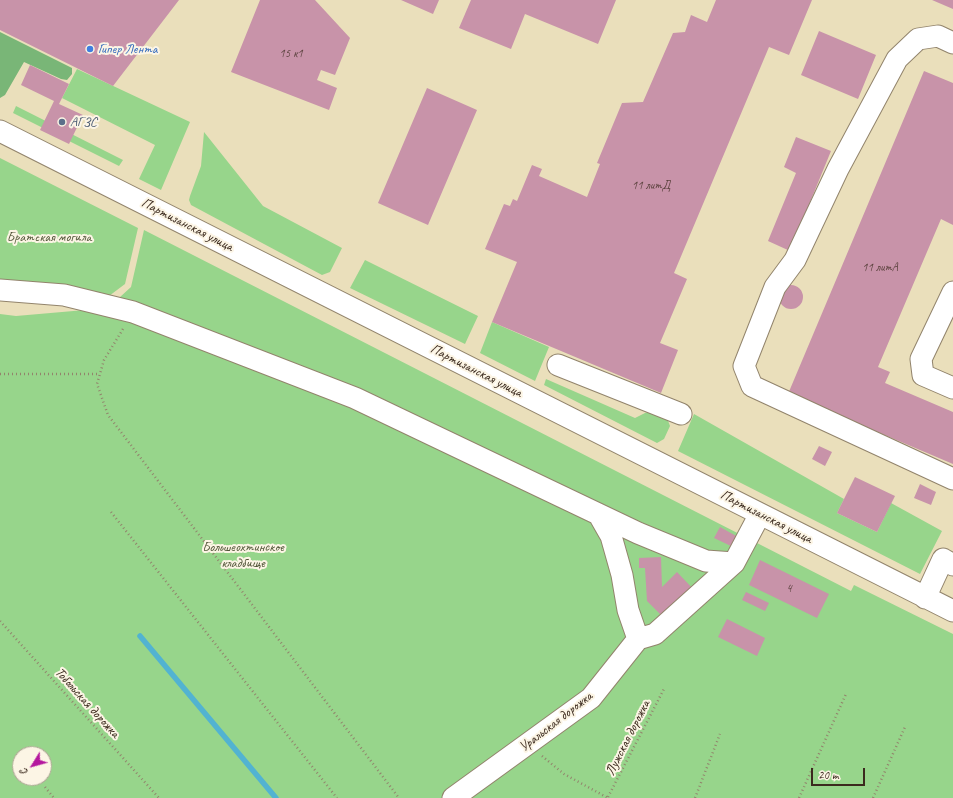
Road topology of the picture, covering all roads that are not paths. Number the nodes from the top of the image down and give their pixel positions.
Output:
1 (953, 43) edge
2 (0, 131) edge
3 (0, 290) edge
4 (953, 292) edge
5 (558, 365) dead end
6 (953, 388) edge
7 (681, 414) dead end
8 (953, 479) edge
9 (760, 514) junction
10 (599, 515) junction
11 (734, 563) junction
12 (953, 565) edge
13 (925, 598) junction
14 (953, 611) edge
15 (638, 639) junction
16 (453, 798) edge

1 - 8 street
2 - 9 street, Партизанская улица
3 - 10 street
4 - 6 street
5 - 7 street
9 - 11 street
9 - 13 street, Партизанская улица
10 - 11 street
10 - 15 street
11 - 15 street
12 - 13 street
13 - 14 street, Партизанская улица
15 - 16 street, Уральская дорожка

